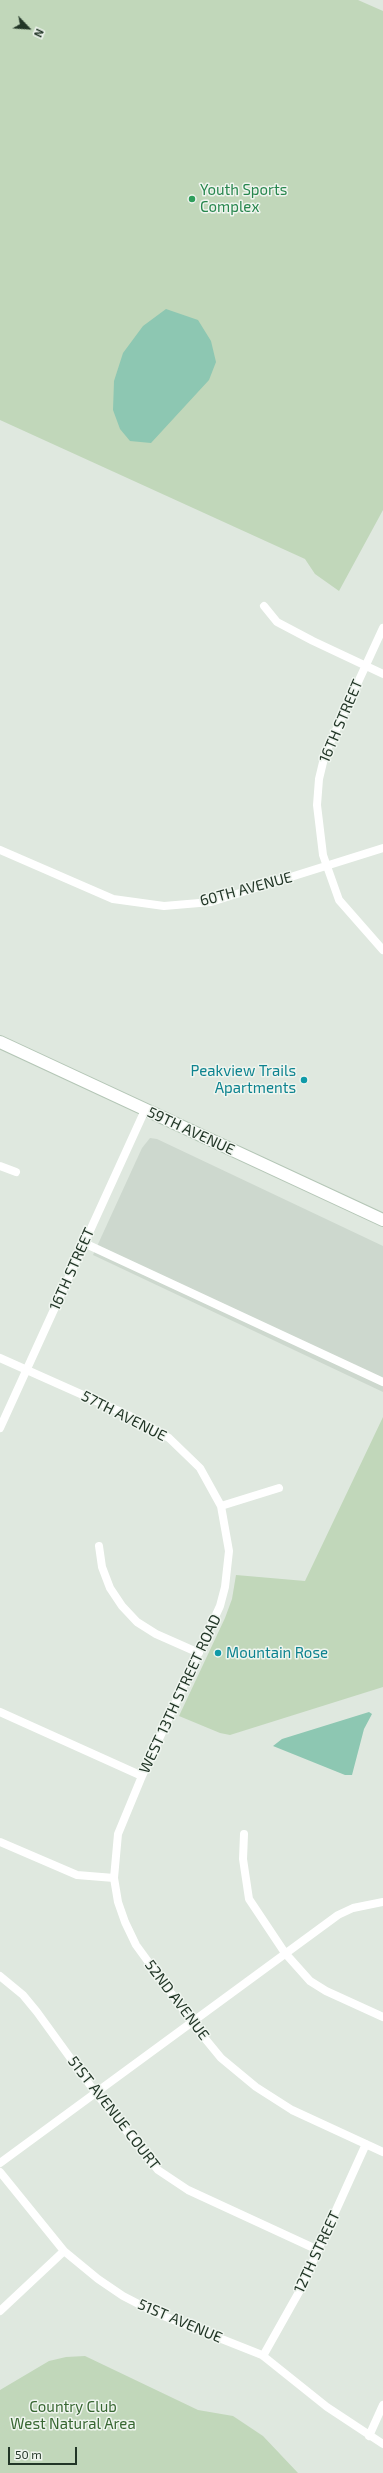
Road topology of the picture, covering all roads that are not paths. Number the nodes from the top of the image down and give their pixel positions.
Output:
1 (264, 606) dead end
2 (383, 628) edge
3 (365, 666) junction
4 (383, 674) edge
5 (383, 848) edge
6 (0, 850) edge
7 (326, 867) junction
8 (383, 950) edge
9 (0, 1042) edge
10 (145, 1110) junction
11 (0, 1166) edge
12 (16, 1172) dead end
13 (383, 1220) edge
14 (84, 1243) junction
15 (0, 1358) edge
16 (27, 1369) junction
17 (383, 1382) edge
18 (0, 1428) edge
19 (279, 1488) dead end
20 (221, 1506) junction
21 (99, 1546) dead end
22 (199, 1653) junction
23 (0, 1712) edge
24 (142, 1776) junction
25 (244, 1834) dead end
26 (0, 1842) edge
27 (114, 1878) junction
28 (383, 1902) edge
29 (285, 1952) junction
30 (0, 1976) edge
31 (383, 2017) edge
32 (192, 2021) junction
33 (95, 2092) junction
34 (366, 2144) junction
35 (383, 2152) edge
36 (0, 2163) edge
37 (0, 2172) edge
38 (318, 2250) junction
39 (64, 2251) junction
40 (0, 2311) edge
41 (264, 2356) junction
42 (383, 2405) edge
43 (369, 2436) junction
44 (383, 2444) edge

1 - 3 street
2 - 3 street, 16TH STREET
3 - 4 street
3 - 7 street, 16TH STREET
5 - 7 street, 60TH AVENUE
6 - 7 street, 60TH AVENUE
7 - 8 street
9 - 10 main road, 59TH AVENUE
10 - 13 main road, 59TH AVENUE
10 - 14 street, 16TH STREET
11 - 12 street
14 - 16 street, 16TH STREET
14 - 17 street
15 - 16 street, 57TH AVENUE
16 - 18 street, 16TH STREET
16 - 20 street, 57TH AVENUE
19 - 20 street
20 - 22 street, WEST 13TH STREET ROAD
21 - 22 street
22 - 24 street, WEST 13TH STREET ROAD
23 - 24 street
24 - 27 street, WEST 13TH STREET ROAD
25 - 29 street
26 - 27 street
27 - 32 street, 52ND AVENUE
28 - 29 street
29 - 31 street
29 - 32 street
30 - 33 street, 51ST AVENUE COURT
32 - 33 street
32 - 34 street, 52ND AVENUE
33 - 36 street
33 - 38 street, 51ST AVENUE COURT
34 - 35 street, 52ND AVENUE
34 - 38 street, 12TH STREET
37 - 39 street, 51ST AVENUE
38 - 41 street, 12TH STREET
39 - 40 street
39 - 41 street, 51ST AVENUE
41 - 43 street, 51ST AVENUE
42 - 43 street
43 - 44 street, 51ST AVENUE

